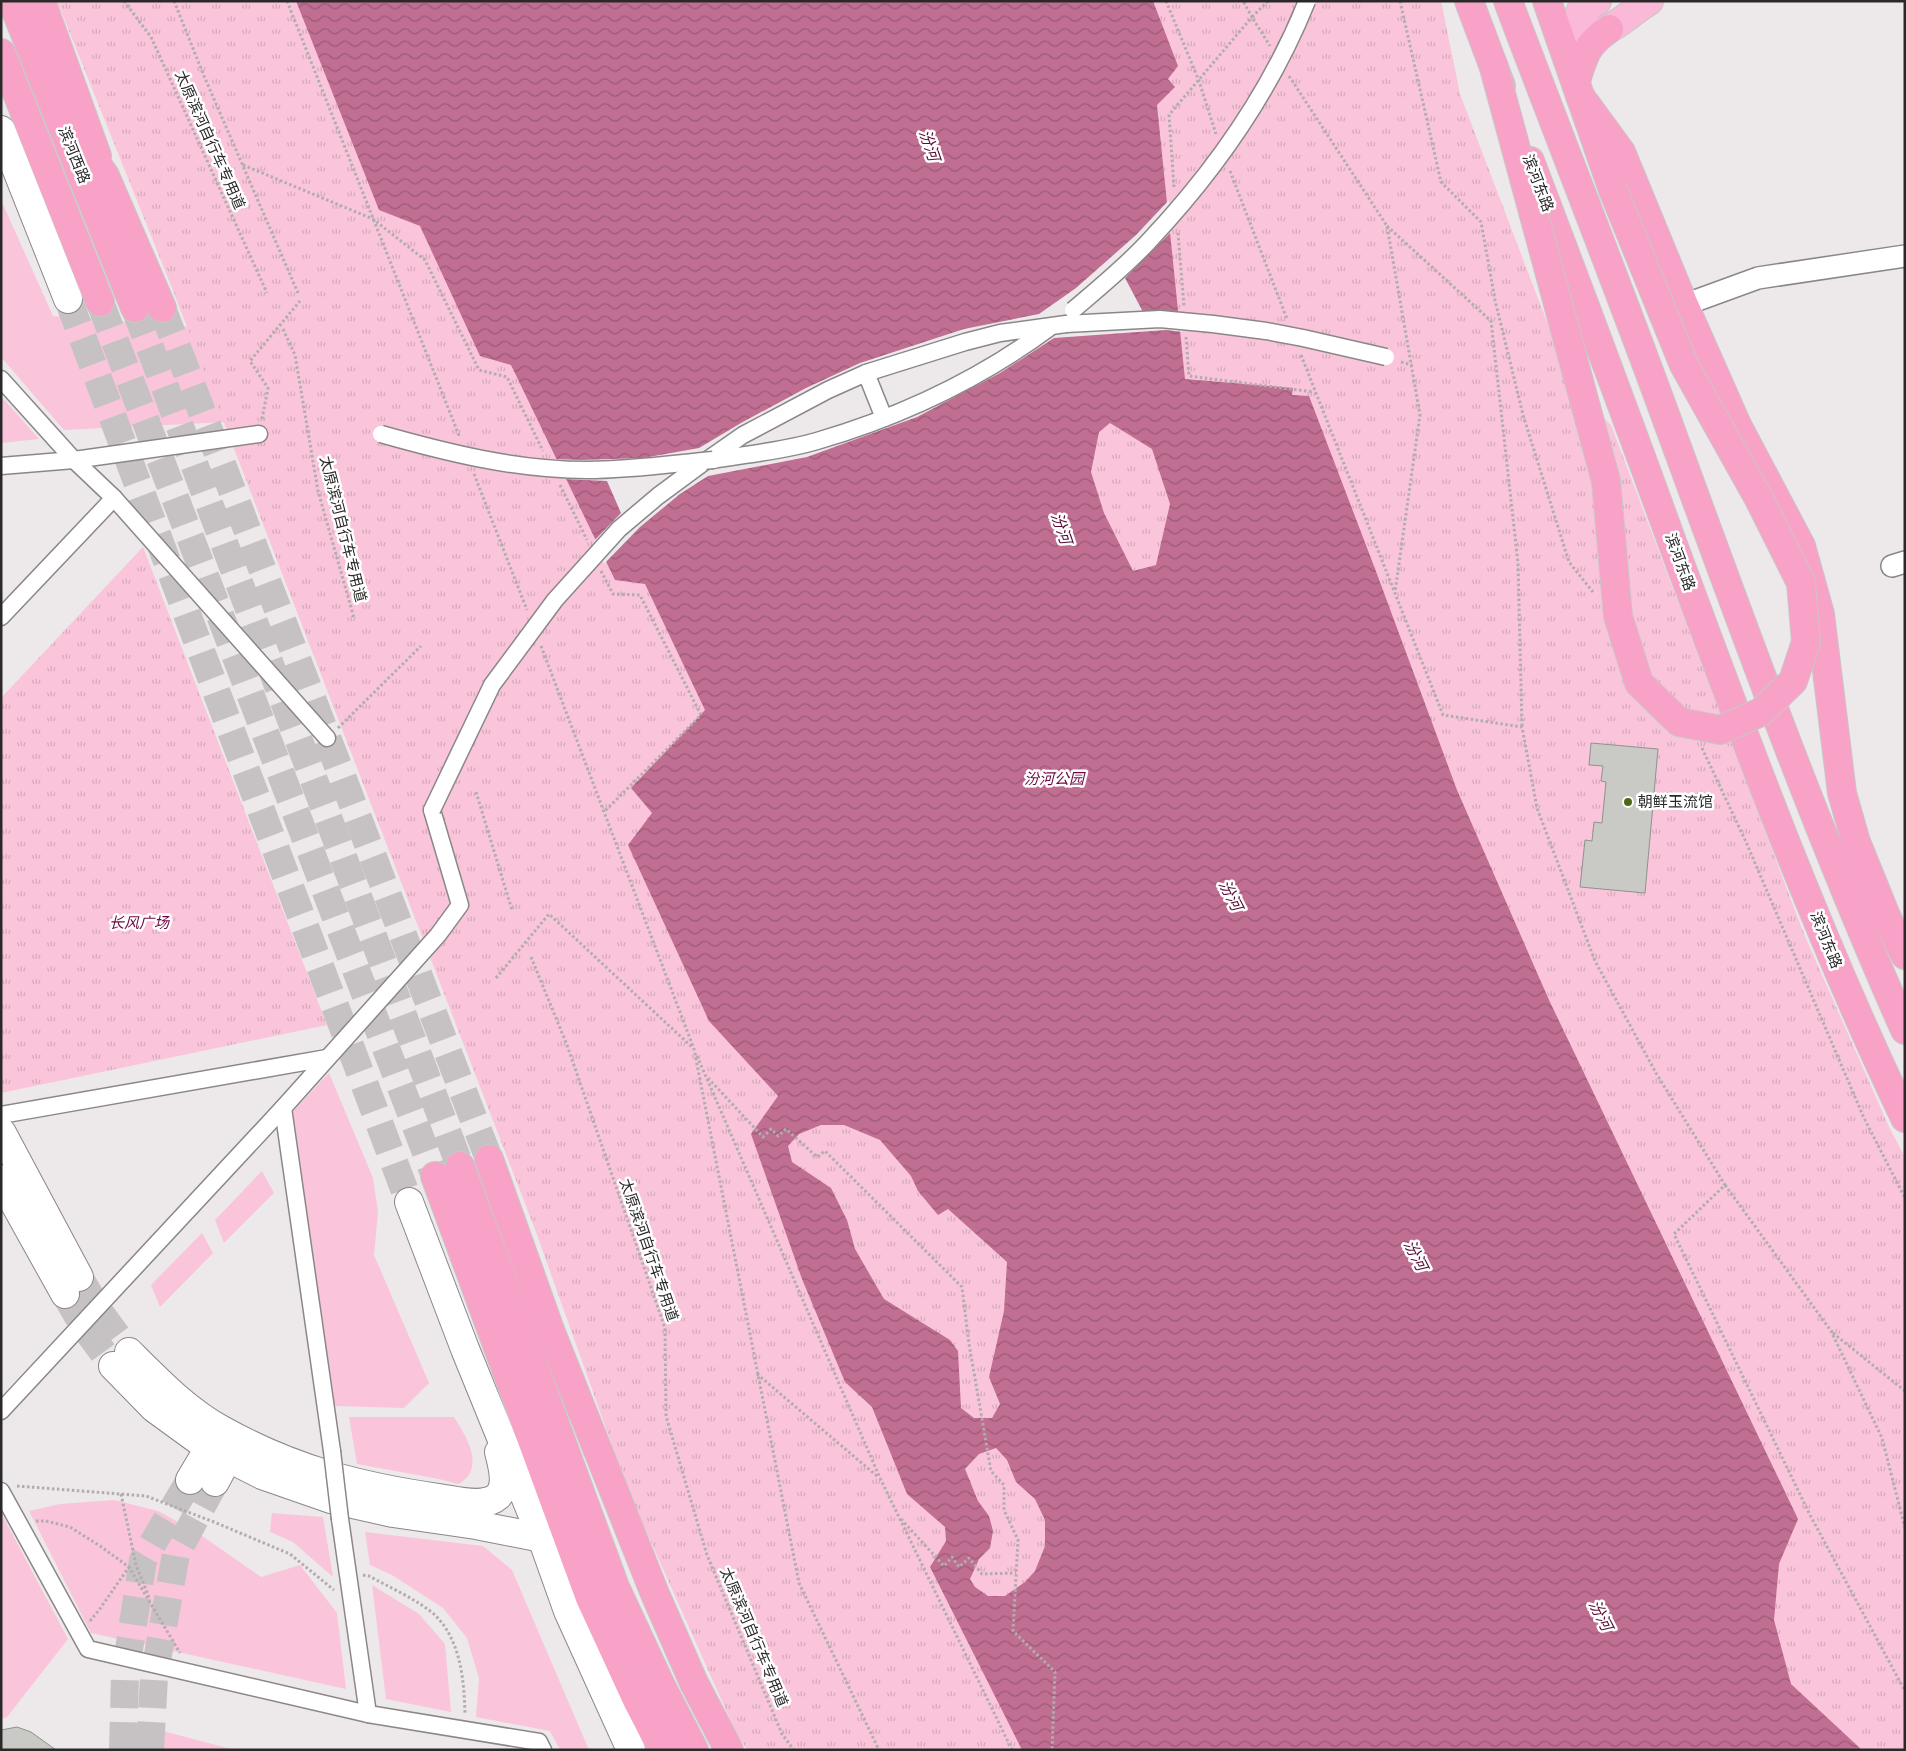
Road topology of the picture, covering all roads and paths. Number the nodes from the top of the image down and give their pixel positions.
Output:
1 (12, 1) edge
2 (41, 1) edge
3 (124, 1) edge
4 (174, 1) edge
5 (287, 1) edge
6 (1166, 1) edge
7 (1243, 1) edge
8 (1268, 1) edge
9 (1307, 1) edge
10 (1469, 1) edge
11 (1508, 1) edge
12 (1548, 1) edge
13 (1597, 1) edge
14 (1649, 1) edge
15 (1252, 17) junction
16 (1609, 29) junction
17 (1271, 48) dead end
18 (1, 53) edge
19 (1492, 64) junction
20 (1287, 73) dead end
21 (1199, 81) junction
22 (1578, 88) junction
23 (50, 96) junction
24 (1, 130) edge
25 (1219, 142) dead end
26 (243, 164) junction
27 (1229, 170) dead end
28 (105, 176) junction
29 (1175, 196) dead end
30 (373, 218) junction
31 (1178, 226) dead end
32 (1387, 226) junction
33 (1905, 256) edge
34 (267, 293) dead end
35 (298, 293) dead end
36 (68, 300) tunnel mouth
37 (300, 301) dead end
38 (100, 302) tunnel mouth
39 (1684, 305) junction
40 (135, 308) tunnel mouth
41 (162, 308) tunnel mouth
42 (1185, 316) dead end
43 (1289, 325) dead end
44 (283, 329) dead end
45 (1186, 336) dead end
46 (1300, 352) dead end
47 (1386, 357) dead end
48 (866, 373) junction
49 (1, 379) edge
50 (1314, 392) junction
51 (884, 418) junction
52 (259, 434) joint
53 (381, 434) dead end
54 (463, 447) dead end
55 (545, 456) dead end
56 (74, 460) junction
57 (470, 465) dead end
58 (1, 466) edge
59 (558, 482) dead end
60 (114, 498) junction
61 (587, 542) dead end
62 (600, 568) dead end
63 (1395, 594) junction
64 (528, 611) dead end
65 (1, 617) edge
66 (354, 618) dead end
67 (538, 638) dead end
68 (421, 646) dead end
69 (1522, 727) junction
70 (327, 738) joint
71 (476, 792) dead end
72 (605, 811) junction
73 (512, 910) dead end
74 (1863, 935) junction
75 (1905, 955) edge
76 (531, 957) dead end
77 (496, 978) dead end
78 (1905, 988) edge
79 (1905, 1030) edge
80 (694, 1049) junction
81 (327, 1058) junction
82 (706, 1076) junction
83 (284, 1108) junction
84 (1905, 1118) edge
85 (2, 1124) edge
86 (489, 1158) tunnel mouth
87 (460, 1166) tunnel mouth
88 (7, 1173) edge
89 (435, 1176) tunnel mouth
90 (1725, 1185) junction
91 (409, 1202) tunnel mouth
92 (72, 1285) tunnel mouth
93 (1831, 1331) junction
94 (121, 1359) tunnel mouth
95 (757, 1374) junction
96 (1905, 1391) edge
97 (1, 1411) edge
98 (491, 1414) junction
99 (224, 1443) junction
100 (880, 1478) junction
101 (202, 1481) tunnel mouth
102 (6, 1488) edge
103 (121, 1494) junction
104 (898, 1516) junction
105 (18, 1521) junction
106 (1905, 1528) edge
107 (542, 1538) junction
108 (129, 1567) junction
109 (348, 1573) junction
110 (1016, 1573) junction
111 (154, 1608) junction
112 (353, 1608) junction
113 (79, 1633) junction
114 (192, 1673) junction
115 (1905, 1691) edge
116 (368, 1714) junction
117 (465, 1730) junction
118 (542, 1750) edge
119 (631, 1750) edge
120 (663, 1750) edge
121 (694, 1750) edge
122 (729, 1750) edge
123 (794, 1750) edge
124 (879, 1750) edge
125 (1012, 1750) edge
126 (1052, 1750) edge

1 - 23 highway, 滨河西路
2 - 28 highway
3 - 34 path, 太原滨河自行车专用道
4 - 26 path
5 - 30 path
6 - 21 path
7 - 15 path
8 - 15 path
9 - 51 street, bridge
10 - 19 highway, 滨河东路
11 - 74 highway
12 - 22 highway
13 - 16 main road
14 - 16 main road
15 - 17 path
15 - 21 path
16 - 22 highway
18 - 38 highway, 滨河西路
19 - 22 highway, bridge
19 - 84 highway, 滨河东路
20 - 32 path
21 - 25 path
21 - 29 path
22 - 39 highway
23 - 28 highway
23 - 40 highway, 滨河西路
24 - 36 street
26 - 30 path
26 - 35 path
27 - 43 path
28 - 41 highway
30 - 54 path
30 - 55 path
31 - 42 path
32 - 63 path
32 - 69 path
33 - 39 street
37 - 52 path
39 - 75 highway
44 - 66 path, 太原滨河自行车专用道
45 - 50 path
46 - 50 path
47 - 48 street, bridge
48 - 51 street
48 - 81 street, bridge
49 - 56 street
50 - 63 path
51 - 53 street, bridge
52 - 56 street
56 - 58 street
56 - 60 street
57 - 64 path
59 - 61 path
60 - 65 street
60 - 70 street
62 - 72 path
63 - 69 path
67 - 72 path
68 - 70 path
69 - 90 path
71 - 73 path
72 - 80 path
74 - 78 highway
74 - 79 highway
76 - 123 path, 太原滨河自行车专用道
77 - 80 path
80 - 82 path
80 - 95 path
81 - 83 street
81 - 85 street
82 - 100 path
82 - 110 path
83 - 97 street
83 - 109 street, bridge
85 - 88 street
86 - 122 highway
87 - 121 highway
88 - 92 street
89 - 120 highway
90 - 93 path
90 - 115 path
91 - 98 street
93 - 96 path
93 - 106 path
94 - 99 street
95 - 100 path
95 - 124 path
98 - 99 street
98 - 107 street
99 - 101 street
99 - 107 street
100 - 104 path
102 - 103 path
102 - 105 street
103 - 111 path
103 - 112 path
104 - 110 path
104 - 125 path
105 - 108 path
105 - 113 street
107 - 119 street
108 - 111 path
108 - 113 path
109 - 112 street
109 - 117 path
110 - 126 path
111 - 114 path
112 - 116 street
113 - 114 street
114 - 116 street
116 - 117 street
117 - 118 street

